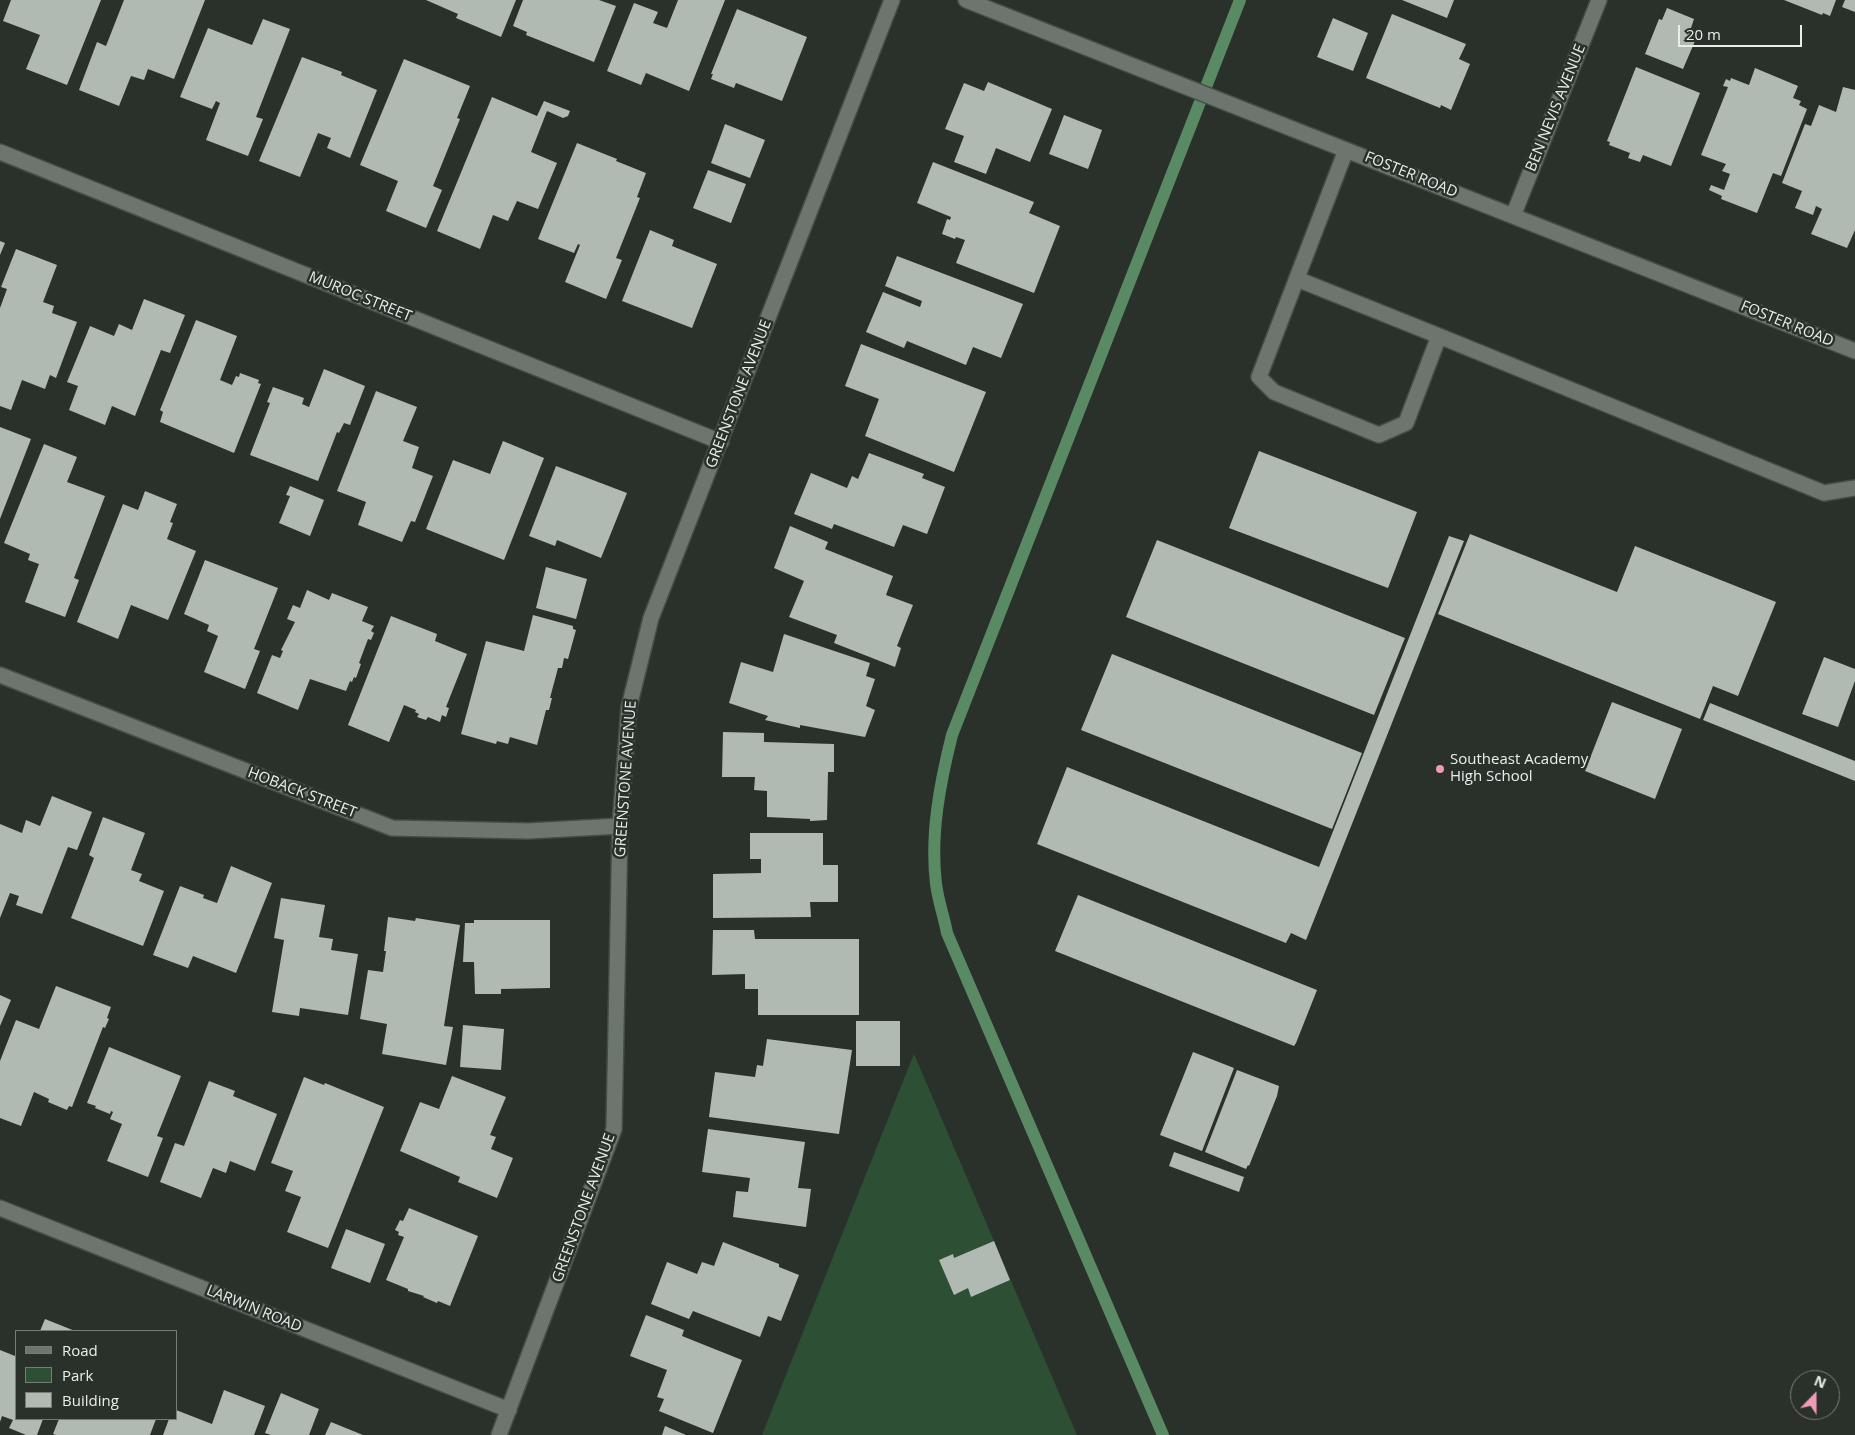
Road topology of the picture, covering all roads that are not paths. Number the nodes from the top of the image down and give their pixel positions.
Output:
1 (892, 0) edge
2 (966, 0) edge
3 (1599, 0) edge
4 (1346, 150) junction
5 (0, 152) edge
6 (1513, 216) junction
7 (1297, 279) junction
8 (1439, 336) junction
9 (1855, 351) edge
10 (721, 442) junction
11 (1855, 488) edge
12 (0, 675) edge
13 (620, 826) junction
14 (0, 1208) edge
15 (509, 1410) junction
16 (499, 1435) edge

1 - 10 street, GREENSTONE AVENUE
2 - 4 street, FOSTER ROAD
3 - 6 street, BEN NEVIS AVENUE
4 - 6 street, FOSTER ROAD
4 - 7 street
5 - 10 street, MUROC STREET
6 - 9 street, FOSTER ROAD
7 - 8 street
7 - 8 street
8 - 11 street
10 - 13 street, GREENSTONE AVENUE
12 - 13 street, HOBACK STREET
13 - 15 street, GREENSTONE AVENUE
14 - 15 street, LARWIN ROAD
15 - 16 street, GREENSTONE AVENUE

